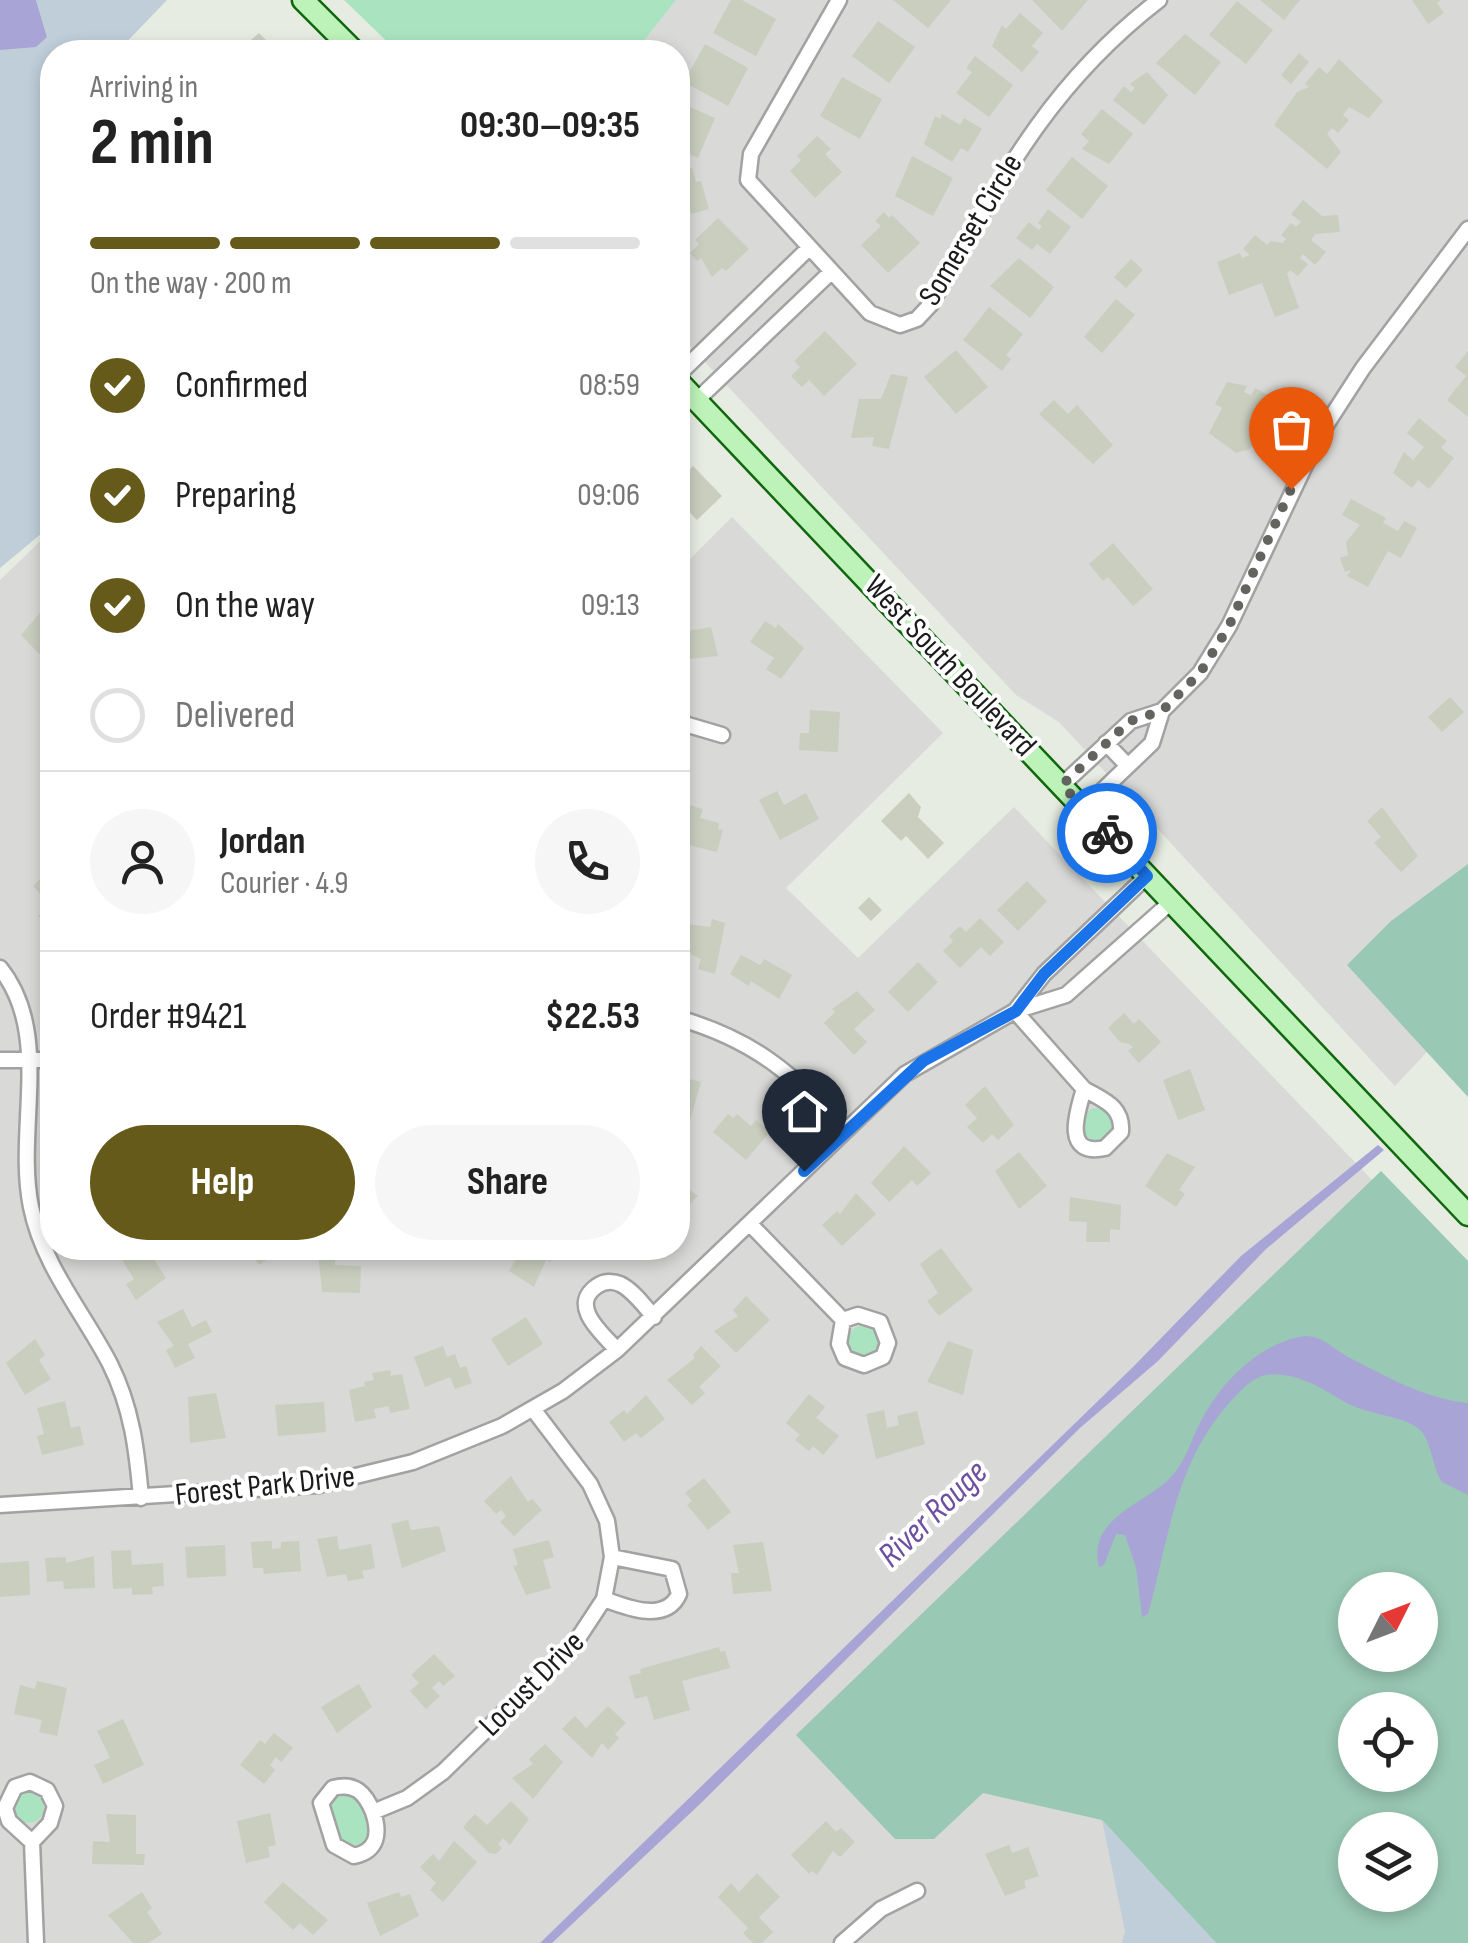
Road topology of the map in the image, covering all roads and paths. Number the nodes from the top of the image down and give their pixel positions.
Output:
1 (303, 0) edge
2 (839, 0) edge
3 (1159, 0) edge
4 (342, 40) edge
5 (1468, 229) edge
6 (808, 249) junction
7 (831, 272) junction
8 (690, 366) edge
9 (690, 393) edge
10 (696, 401) junction
11 (1162, 711) junction
12 (690, 726) edge
13 (722, 735) dead end
14 (1106, 744) junction
15 (1128, 766) junction
16 (1062, 785) junction
17 (1084, 808) junction
18 (1147, 876) junction
19 (1171, 902) junction
20 (0, 968) edge
21 (1016, 1011) junction
22 (690, 1022) edge
23 (28, 1059) junction
24 (0, 1060) edge
25 (40, 1060) edge
26 (1084, 1090) dead end
27 (846, 1130) junction
28 (1468, 1215) edge
29 (750, 1224) junction
30 (40, 1236) edge
31 (49, 1260) edge
32 (654, 1317) junction
33 (843, 1320) dead end
34 (618, 1350) junction
35 (534, 1408) junction
36 (141, 1498) junction
37 (0, 1505) edge
38 (612, 1556) junction
39 (604, 1600) junction
40 (373, 1812) junction
41 (32, 1842) dead end
42 (917, 1891) dead end
43 (36, 1943) edge
44 (842, 1943) edge

1 - 4 main road
2 - 6 street, Somerset Circle
3 - 7 street, Somerset Circle
5 - 11 street
6 - 7 street, Somerset Circle
6 - 8 street
7 - 10 street
9 - 10 main road, West South Boulevard
10 - 16 main road, West South Boulevard
11 - 14 street
11 - 15 street
12 - 13 street
14 - 15 street
14 - 16 street
15 - 17 street
16 - 17 main road, West South Boulevard
17 - 18 main road, West South Boulevard
18 - 19 main road, West South Boulevard
18 - 21 street, Forest Park Drive
19 - 21 street, Forest Park Drive
19 - 28 main road, West South Boulevard
20 - 23 street
21 - 26 street
21 - 27 street, Forest Park Drive
22 - 27 street
23 - 24 street
23 - 25 street
23 - 30 street
27 - 29 street, Forest Park Drive
29 - 32 street, Forest Park Drive
29 - 33 street
31 - 36 street
32 - 34 street, Forest Park Drive
32 - 34 street
34 - 35 street, Forest Park Drive
35 - 36 street, Forest Park Drive
35 - 38 street, Locust Drive
36 - 37 street, Forest Park Drive
38 - 39 street, Locust Drive
38 - 39 street
39 - 40 street, Locust Drive
40 - 40 street
41 - 43 street
42 - 44 street

